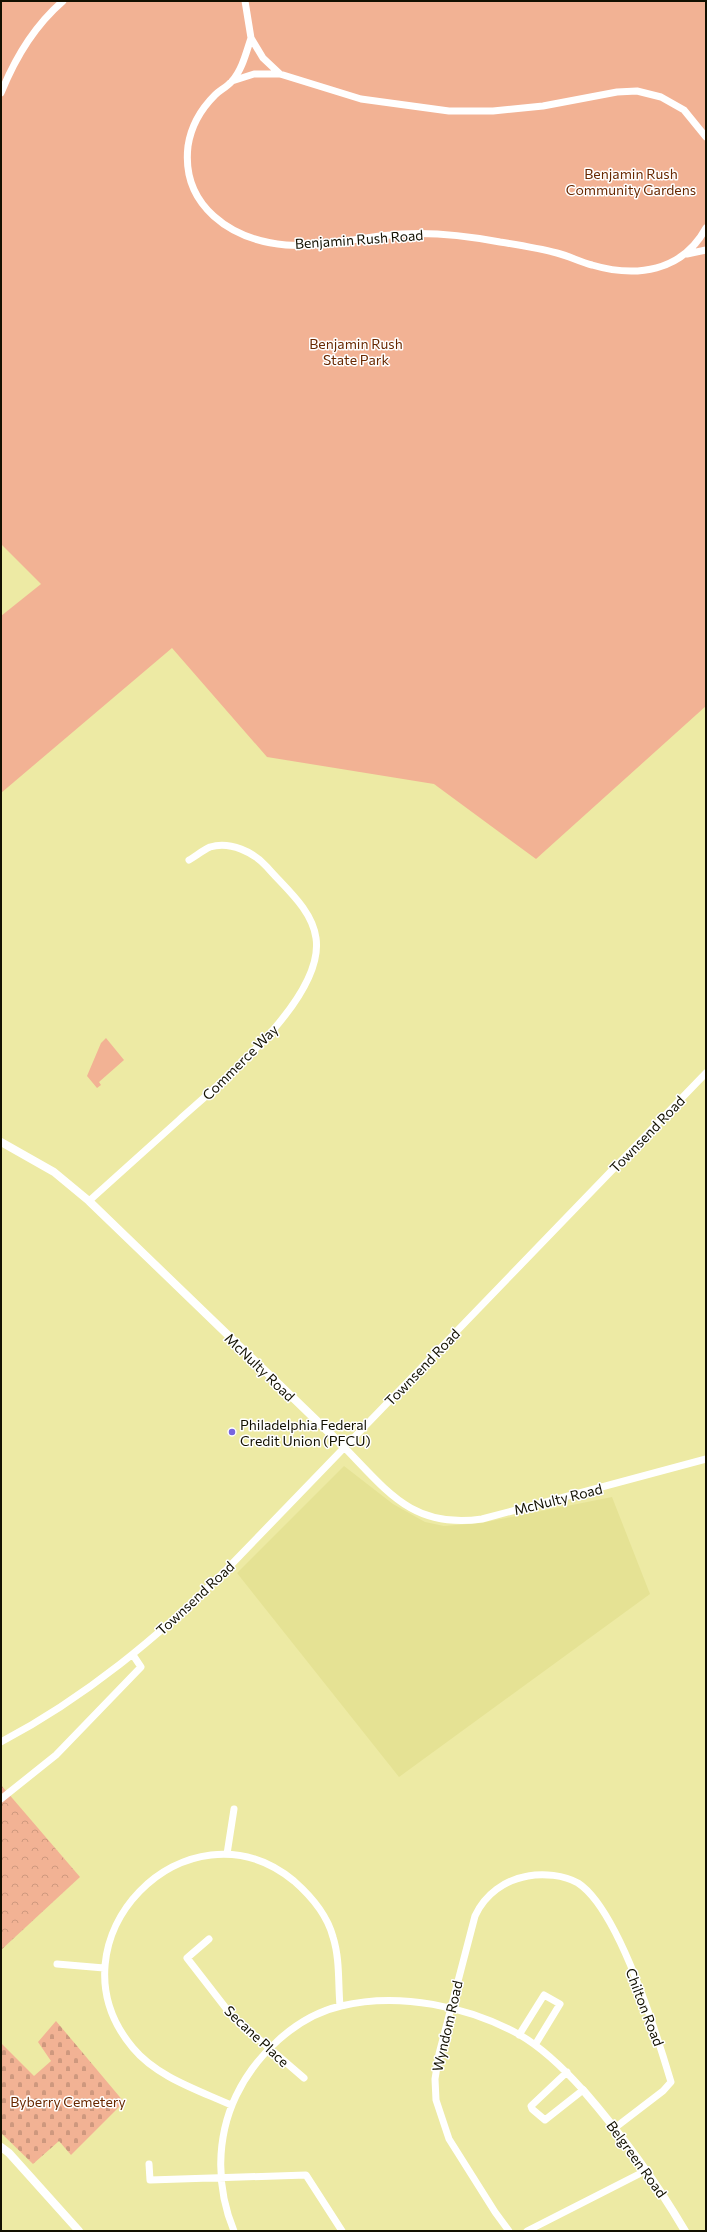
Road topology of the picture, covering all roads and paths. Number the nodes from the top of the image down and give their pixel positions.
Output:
1 (63, 1) edge
2 (245, 1) edge
3 (251, 38) junction
4 (280, 74) junction
5 (232, 81) junction
6 (1, 94) edge
7 (706, 137) edge
8 (706, 228) edge
9 (706, 250) edge
10 (687, 254) junction
11 (189, 860) dead end
12 (706, 1073) edge
13 (1, 1142) edge
14 (89, 1201) junction
15 (344, 1448) junction
16 (706, 1459) edge
17 (133, 1655) junction
18 (1, 1742) edge
19 (1, 1799) edge
20 (234, 1809) dead end
21 (227, 1854) junction
22 (570, 1880) joint
23 (209, 1939) dead end
24 (57, 1964) dead end
25 (104, 1968) junction
26 (340, 2006) junction
27 (450, 2007) junction
28 (519, 2035) junction
29 (535, 2045) junction
30 (268, 2049) junction
31 (568, 2073) junction
32 (304, 2078) dead end
33 (583, 2090) junction
34 (232, 2105) junction
35 (616, 2128) junction
36 (1, 2147) edge
37 (150, 2164) dead end
38 (647, 2170) junction
39 (221, 2178) junction
40 (79, 2231) edge
41 (234, 2231) edge
42 (342, 2231) edge
43 (509, 2231) edge
44 (527, 2231) edge
45 (685, 2231) edge

1 - 6 street
2 - 3 street
3 - 4 street, Benjamin Rush Road
3 - 5 street, Benjamin Rush Road
4 - 5 street, Benjamin Rush Road
4 - 7 street, Benjamin Rush Road
5 - 10 street, Benjamin Rush Road
8 - 10 street
9 - 10 street, Benjamin Rush Road
11 - 14 street, Commerce Way
12 - 15 street, Townsend Road
13 - 14 street, McNulty Road
14 - 15 street, McNulty Road
15 - 16 street, McNulty Road
15 - 17 street, Townsend Road
17 - 18 street, Townsend Road
17 - 19 street
20 - 21 street
21 - 25 street
21 - 26 street
22 - 27 street, Wyndom Road
22 - 35 street, Chilton Road
23 - 30 street, Secane Place
24 - 25 street
25 - 34 street
26 - 27 street
26 - 30 street
27 - 28 street
27 - 43 street, Wyndom Road
28 - 29 street
28 - 29 street
29 - 31 street
30 - 32 street, Secane Place
30 - 34 street
31 - 33 street
31 - 33 street
33 - 35 street, Belgreen Road
34 - 39 street
35 - 38 street, Belgreen Road
36 - 40 street
37 - 39 street
38 - 44 street
38 - 45 street, Belgreen Road
39 - 41 street
39 - 42 street

